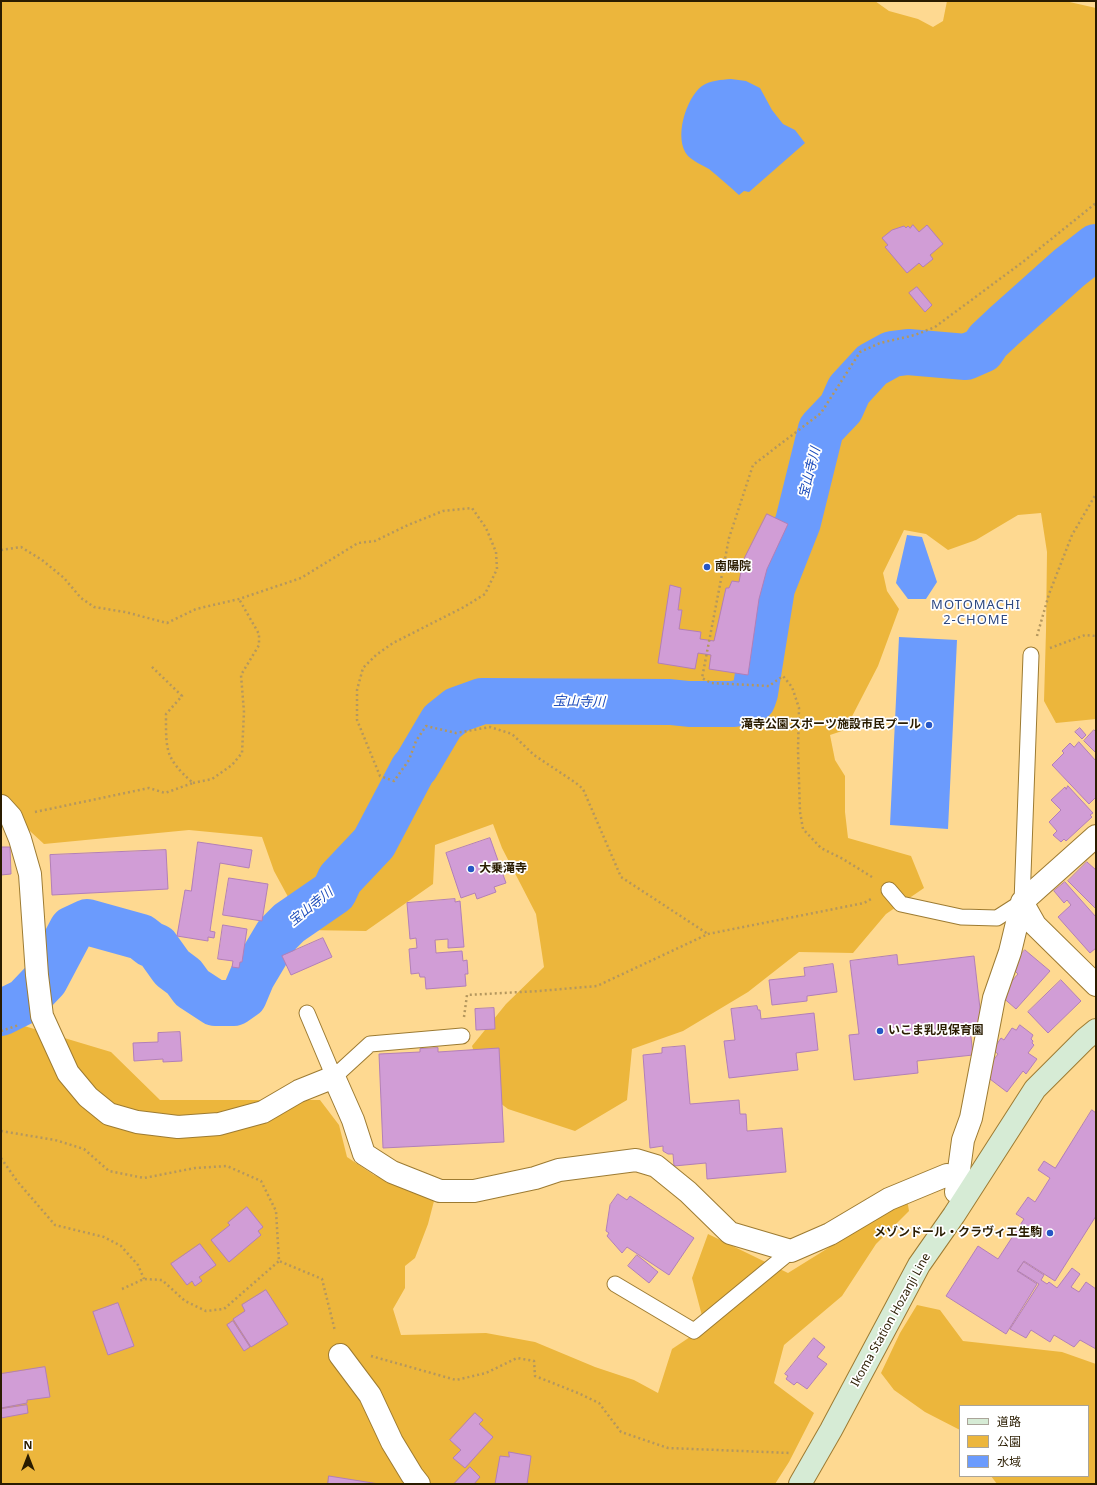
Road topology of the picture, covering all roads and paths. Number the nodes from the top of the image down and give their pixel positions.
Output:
1 (1096, 203) edge
2 (1096, 494) edge
3 (1, 550) edge
4 (239, 599) junction
5 (1096, 636) edge
6 (1031, 655) junction
7 (150, 665) dead end
8 (193, 783) junction
9 (6, 811) edge
10 (1096, 836) edge
11 (889, 890) joint
12 (1022, 902) junction
13 (864, 903) dead end
14 (708, 934) junction
15 (1096, 985) edge
16 (307, 1013) dead end
17 (1096, 1030) edge
18 (462, 1036) joint
19 (334, 1077) junction
20 (1, 1131) edge
21 (1, 1158) edge
22 (958, 1179) junction
23 (954, 1215) junction
24 (791, 1251) junction
25 (279, 1261) junction
26 (144, 1279) junction
27 (615, 1284) dead end
28 (122, 1289) dead end
29 (340, 1355) junction
30 (817, 1454) junction
31 (419, 1484) edge
32 (800, 1484) edge

1 - 11 path
2 - 6 path
3 - 4 path
4 - 8 path
4 - 14 path
5 - 6 path
6 - 12 lane
7 - 8 path
8 - 9 path
9 - 19 street
10 - 12 street
11 - 12 lane
12 - 15 street
12 - 22 street
13 - 14 path
14 - 18 path
16 - 19 lane
17 - 23 main road, Ikoma Station Hozanji Line
18 - 19 lane
19 - 24 street
20 - 25 path
21 - 26 path
22 - 23 street
22 - 24 street
23 - 30 main road, Ikoma Station Hozanji Line
24 - 27 lane
25 - 26 path
25 - 29 path
26 - 28 path
29 - 30 path
29 - 31 street
30 - 32 main road, Ikoma Station Hozanji Line

